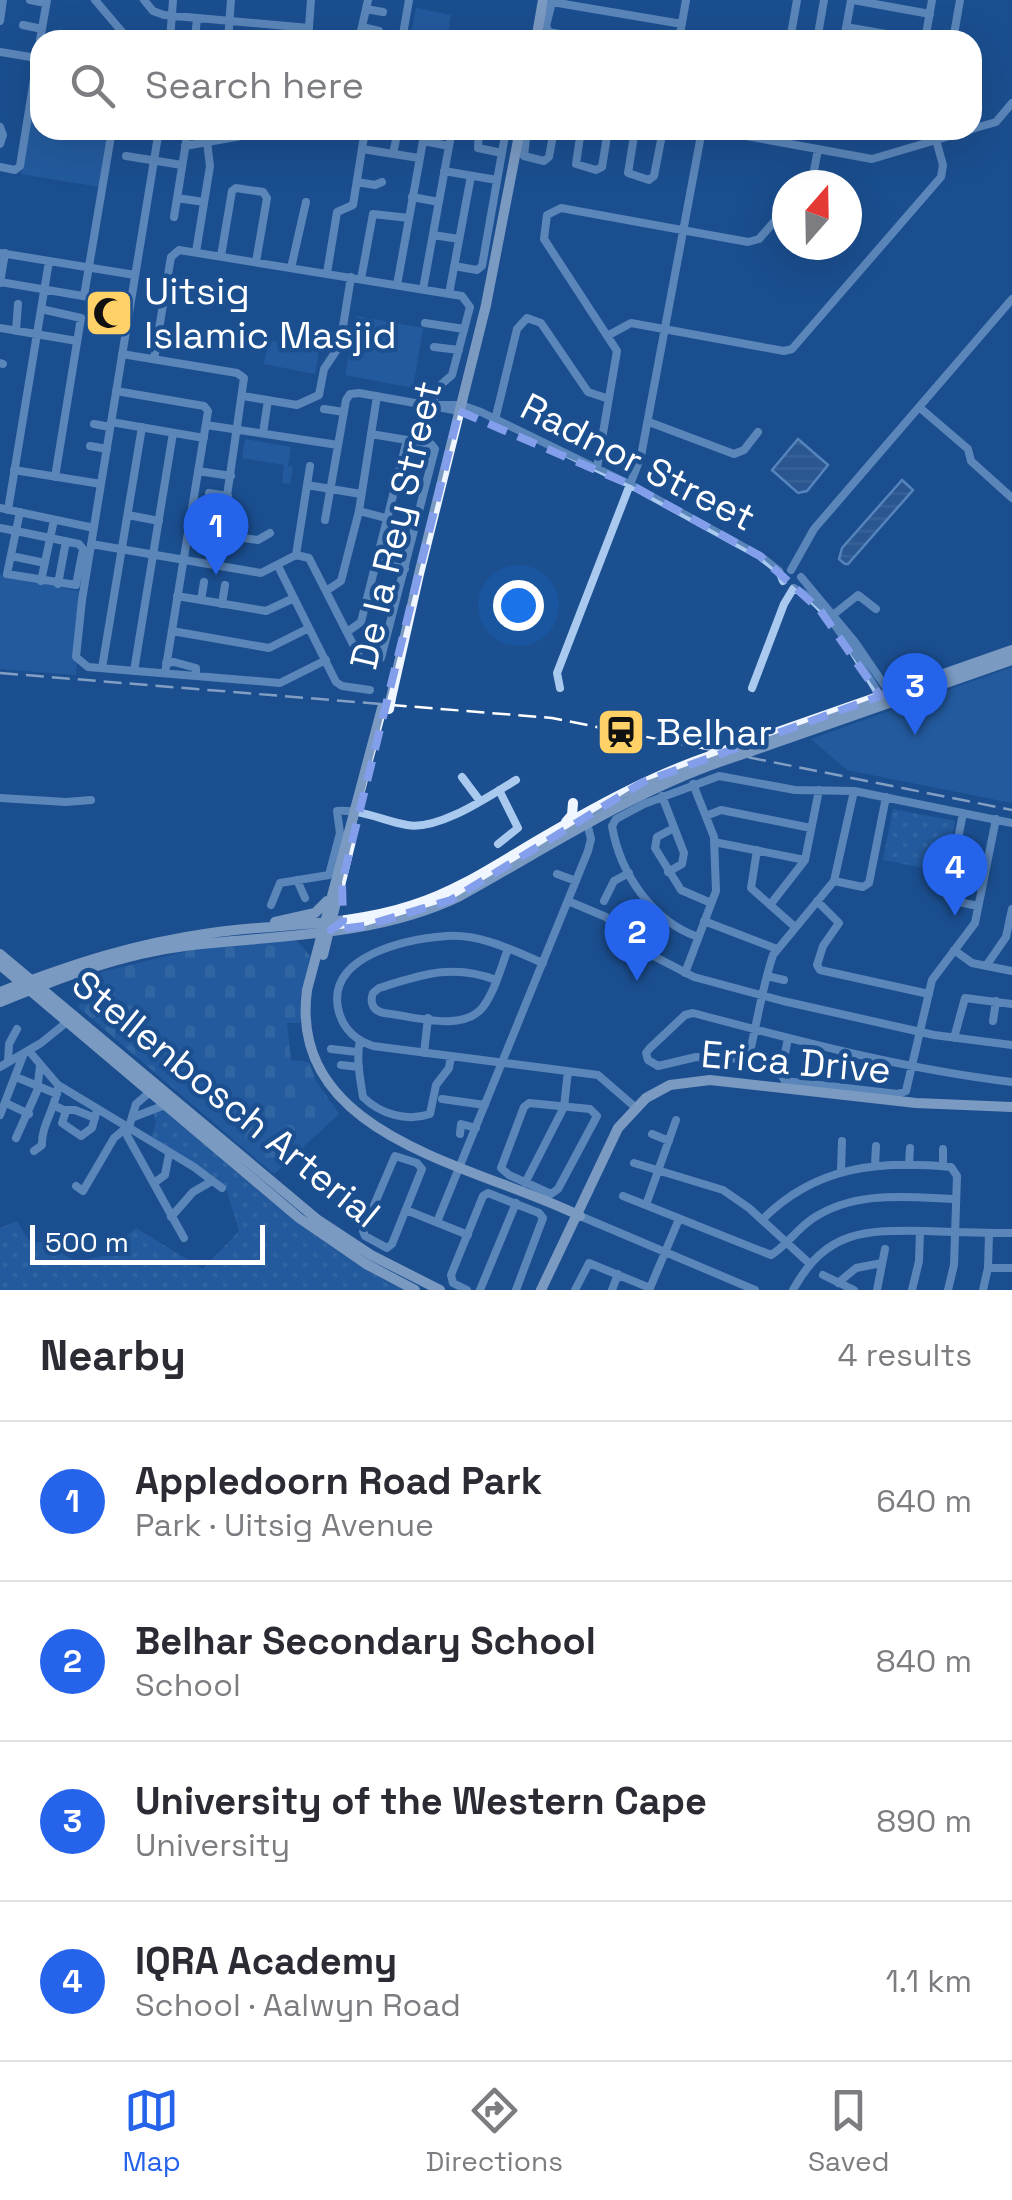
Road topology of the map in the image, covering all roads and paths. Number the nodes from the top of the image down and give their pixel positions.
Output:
1 (4, 0) edge
2 (30, 0) edge
3 (96, 0) edge
4 (144, 0) edge
5 (173, 0) edge
6 (231, 0) edge
7 (311, 0) edge
8 (409, 0) edge
9 (540, 0) edge
10 (686, 0) edge
11 (797, 0) edge
12 (824, 0) edge
13 (852, 0) edge
14 (932, 0) edge
15 (960, 0) edge
16 (47, 1) edge
17 (366, 5) edge
18 (382, 12) dead end
19 (930, 14) junction
20 (172, 16) junction
21 (197, 19) junction
22 (0, 21) edge
23 (229, 21) junction
24 (682, 24) junction
25 (23, 25) dead end
26 (846, 27) junction
27 (309, 28) joint
28 (362, 28) joint
29 (42, 29) joint
30 (121, 30) edge
31 (171, 30) edge
32 (196, 30) edge
33 (229, 30) edge
34 (379, 30) dead end
35 (404, 30) edge
36 (535, 30) edge
37 (547, 30) edge
38 (681, 30) edge
39 (792, 30) edge
40 (819, 30) edge
41 (846, 30) edge
42 (864, 30) edge
43 (925, 30) edge
44 (955, 30) edge
45 (0, 52) edge
46 (30, 57) edge
47 (1012, 103) edge
48 (30, 104) edge
49 (982, 126) edge
50 (0, 127) edge
51 (110, 140) edge
52 (157, 140) edge
53 (187, 140) edge
54 (213, 140) edge
55 (363, 140) edge
56 (396, 140) edge
57 (450, 140) edge
58 (478, 140) edge
59 (510, 140) edge
60 (515, 140) edge
61 (520, 140) edge
62 (552, 140) edge
63 (580, 140) edge
64 (606, 140) edge
65 (634, 140) edge
66 (661, 140) edge
67 (700, 140) edge
68 (784, 140) edge
69 (936, 140) joint
70 (422, 141) joint
71 (208, 142) junction
72 (0, 144) edge
73 (186, 146) junction
74 (449, 146) junction
75 (362, 149) junction
76 (818, 149) junction
77 (502, 153) junction
78 (393, 154) junction
79 (126, 156) dead end
80 (420, 158) junction
81 (154, 160) junction
82 (182, 165) junction
83 (0, 167) edge
84 (814, 170) edge
85 (444, 171) junction
86 (471, 176) junction
87 (497, 180) junction
88 (356, 182) junction
89 (382, 182) dead end
90 (412, 197) junction
91 (177, 198) junction
92 (204, 202) junction
93 (306, 202) dead end
94 (439, 202) junction
95 (174, 216) dead end
96 (409, 218) junction
97 (772, 224) edge
98 (684, 230) junction
99 (433, 234) junction
100 (459, 239) junction
101 (196, 252) junction
102 (3, 253) edge
103 (221, 256) junction
104 (49, 260) junction
105 (256, 262) junction
106 (454, 266) junction
107 (89, 267) junction
108 (292, 268) junction
109 (327, 273) junction
110 (135, 275) junction
111 (351, 278) junction
112 (362, 279) junction
113 (0, 283) edge
114 (397, 285) junction
115 (44, 289) junction
116 (423, 289) junction
117 (449, 294) junction
118 (84, 296) junction
119 (1012, 299) edge
120 (18, 304) dead end
121 (130, 304) junction
122 (41, 309) junction
123 (425, 323) dead end
124 (0, 328) edge
125 (464, 330) junction
126 (666, 330) junction
127 (16, 331) junction
128 (37, 334) junction
129 (609, 335) junction
130 (77, 341) junction
131 (434, 346) dead end
132 (459, 350) junction
133 (122, 354) junction
134 (154, 359) junction
135 (116, 391) junction
136 (244, 396) junction
137 (377, 396) junction
138 (610, 399) junction
139 (268, 400) junction
140 (434, 405) junction
141 (920, 407) junction
142 (457, 408) junction
143 (324, 409) dead end
144 (355, 409) dead end
145 (12, 412) dead end
146 (344, 413) junction
147 (24, 414) junction
148 (492, 419) junction
149 (353, 422) dead end
150 (649, 422) junction
151 (94, 424) dead end
152 (111, 425) junction
153 (206, 425) junction
154 (142, 428) junction
155 (238, 430) junction
156 (758, 432) dead end
157 (174, 433) junction
158 (263, 433) junction
159 (371, 434) junction
160 (204, 438) junction
161 (408, 440) junction
162 (338, 445) junction
163 (90, 446) dead end
164 (107, 448) junction
165 (221, 452) dead end
166 (235, 454) junction
167 (58, 457) junction
168 (69, 458) dead end
169 (310, 466) dead end
170 (597, 468) junction
171 (14, 470) junction
172 (198, 471) junction
173 (55, 476) junction
174 (232, 476) junction
175 (101, 484) junction
176 (631, 484) junction
177 (307, 485) junction
178 (330, 489) junction
179 (209, 493) dead end
180 (361, 494) junction
181 (228, 496) junction
182 (1012, 498) edge
183 (48, 504) dead end
184 (4, 509) edge
185 (71, 509) dead end
186 (358, 511) junction
187 (20, 512) junction
188 (128, 515) junction
189 (387, 518) junction
190 (50, 519) junction
191 (159, 520) junction
192 (325, 520) dead end
193 (68, 522) junction
194 (416, 526) junction
195 (0, 528) edge
196 (94, 528) junction
197 (16, 531) junction
198 (270, 533) dead end
199 (222, 534) junction
200 (50, 538) junction
201 (66, 541) junction
202 (91, 544) junction
203 (122, 550) junction
204 (296, 554) junction
205 (153, 555) junction
206 (802, 555) junction
207 (11, 556) junction
208 (760, 556) junction
209 (184, 560) junction
210 (376, 562) junction
211 (45, 563) junction
212 (217, 566) junction
213 (278, 566) junction
214 (405, 569) junction
215 (790, 571) junction
216 (4, 573) edge
217 (801, 577) junction
218 (41, 581) junction
219 (204, 582) dead end
220 (784, 582) junction
221 (58, 584) junction
222 (226, 585) dead end
223 (794, 588) junction
224 (326, 591) junction
225 (178, 596) junction
226 (294, 598) junction
227 (201, 600) junction
228 (222, 604) junction
229 (784, 604) junction
230 (876, 608) dead end
231 (831, 617) junction
232 (310, 628) junction
233 (172, 632) junction
234 (347, 632) junction
235 (1012, 650) edge
236 (326, 660) junction
237 (1012, 660) edge
238 (102, 668) junction
239 (166, 668) junction
240 (134, 671) junction
241 (560, 688) dead end
242 (752, 688) dead end
243 (370, 690) dead end
244 (886, 699) junction
245 (743, 749) junction
246 (462, 777) dead end
247 (516, 780) dead end
248 (693, 784) junction
249 (499, 790) junction
250 (819, 790) junction
251 (854, 790) junction
252 (662, 796) junction
253 (886, 797) junction
254 (0, 798) edge
255 (91, 800) dead end
256 (480, 801) junction
257 (573, 803) dead end
258 (356, 812) junction
259 (963, 813) junction
260 (706, 816) junction
261 (584, 819) junction
262 (996, 820) junction
263 (1012, 823) edge
264 (562, 826) junction
265 (674, 828) junction
266 (812, 828) junction
267 (714, 842) junction
268 (498, 844) dead end
269 (757, 850) junction
270 (805, 860) junction
271 (668, 872) junction
272 (629, 873) junction
273 (557, 874) dead end
274 (298, 880) junction
275 (834, 880) junction
276 (576, 881) junction
277 (334, 897) junction
278 (304, 898) dead end
279 (568, 901) junction
280 (604, 901) dead end
281 (817, 901) junction
282 (711, 903) junction
283 (271, 905) dead end
284 (770, 905) junction
285 (978, 906) junction
286 (1012, 911) edge
287 (360, 919) junction
288 (704, 921) junction
289 (328, 926) junction
290 (795, 926) junction
291 (226, 931) junction
292 (698, 937) junction
293 (508, 949) junction
294 (776, 949) junction
295 (954, 950) junction
296 (0, 954) edge
297 (543, 963) junction
298 (0, 965) edge
299 (986, 966) junction
300 (1012, 971) edge
301 (684, 973) junction
302 (767, 976) junction
303 (496, 980) junction
304 (784, 980) dead end
305 (30, 985) junction
306 (0, 992) edge
307 (928, 994) junction
308 (763, 996) junction
309 (0, 1002) edge
310 (996, 1002) junction
311 (1012, 1004) edge
312 (428, 1018) junction
313 (993, 1021) dead end
314 (67, 1022) junction
315 (17, 1029) dead end
316 (755, 1031) junction
317 (920, 1032) junction
318 (788, 1038) junction
319 (954, 1038) junction
320 (360, 1040) junction
321 (1012, 1044) edge
322 (331, 1049) dead end
323 (26, 1052) junction
324 (357, 1052) junction
325 (424, 1053) junction
326 (451, 1056) junction
327 (503, 1062) junction
328 (3, 1065) edge
329 (341, 1065) dead end
330 (40, 1066) junction
331 (912, 1066) junction
332 (360, 1067) junction
333 (568, 1071) junction
334 (948, 1074) junction
335 (16, 1076) junction
336 (1012, 1082) edge
337 (947, 1086) dead end
338 (38, 1087) junction
339 (58, 1090) junction
340 (150, 1092) junction
341 (442, 1099) dead end
342 (6, 1103) junction
343 (485, 1104) junction
344 (165, 1105) junction
345 (55, 1106) junction
346 (564, 1106) junction
347 (635, 1107) junction
348 (1012, 1107) edge
349 (65, 1110) junction
350 (29, 1114) junction
351 (96, 1114) junction
352 (0, 1115) edge
353 (134, 1117) junction
354 (676, 1120) dead end
355 (22, 1126) junction
356 (476, 1128) junction
357 (126, 1129) junction
358 (460, 1129) dead end
359 (652, 1134) dead end
360 (42, 1136) junction
361 (16, 1138) dead end
362 (842, 1140) dead end
363 (669, 1141) junction
364 (876, 1146) dead end
365 (910, 1148) dead end
366 (943, 1149) dead end
367 (34, 1150) dead end
368 (169, 1154) junction
369 (634, 1164) dead end
370 (875, 1165) junction
371 (909, 1165) junction
372 (460, 1166) junction
373 (943, 1166) junction
374 (842, 1170) junction
375 (658, 1173) junction
376 (212, 1182) junction
377 (154, 1183) junction
378 (525, 1184) junction
379 (76, 1186) dead end
380 (222, 1188) dead end
381 (623, 1196) dead end
382 (956, 1199) junction
383 (516, 1203) junction
384 (646, 1205) junction
385 (406, 1210) junction
386 (578, 1215) junction
387 (170, 1217) junction
388 (679, 1219) junction
389 (762, 1220) junction
390 (437, 1222) junction
391 (920, 1231) junction
392 (955, 1232) junction
393 (989, 1233) junction
394 (1012, 1234) edge
395 (468, 1235) junction
396 (184, 1238) dead end
397 (786, 1242) junction
398 (885, 1249) dead end
399 (665, 1253) junction
400 (882, 1263) junction
401 (810, 1264) junction
402 (988, 1268) junction
403 (1012, 1268) edge
404 (618, 1274) junction
405 (823, 1275) dead end
406 (727, 1278) junction
407 (838, 1283) junction
408 (650, 1289) edge
409 (414, 1290) edge
410 (440, 1290) edge
411 (467, 1290) edge
412 (480, 1290) edge
413 (516, 1290) edge
414 (544, 1290) edge
415 (575, 1290) edge
416 (612, 1290) edge
417 (722, 1290) edge
418 (755, 1290) edge
419 (793, 1290) edge
420 (854, 1290) edge
421 (876, 1290) edge
422 (912, 1290) edge
423 (948, 1290) edge
424 (983, 1290) edge

1 - 22 street
2 - 16 street
3 - 30 street
4 - 20 street
5 - 20 street
6 - 23 street
7 - 27 street
8 - 35 street
9 - 36 main road
10 - 24 street
11 - 39 street
12 - 40 street
13 - 19 street
13 - 26 street
14 - 19 street
15 - 44 street
16 - 29 street
17 - 18 street
17 - 28 street
19 - 43 street
20 - 21 street
20 - 31 street
21 - 23 street
21 - 32 street
23 - 27 street
23 - 33 street
24 - 37 street
24 - 38 street
25 - 29 street
26 - 41 street
26 - 42 street
28 - 34 street
45 - 46 street
47 - 49 street
48 - 83 street
50 - 72 street
51 - 107 street
52 - 81 street
53 - 73 street
54 - 71 street
55 - 75 street
56 - 78 street
57 - 74 street
58 - 77 street
59 - 77 street
60 - 142 main road, De la Rey Street
61 - 62 street
63 - 64 street
65 - 66 street
67 - 98 street
68 - 76 street
69 - 76 street
69 - 126 street
70 - 74 street
70 - 80 street
71 - 73 street
71 - 92 street
73 - 82 street
74 - 85 street
75 - 78 street
75 - 88 street
76 - 84 street
77 - 87 street
78 - 80 street
79 - 81 street
80 - 90 street
81 - 82 street
81 - 110 street
82 - 91 street
85 - 86 street
85 - 94 street
86 - 87 street
86 - 100 street
87 - 106 street
88 - 89 street
88 - 109 street
90 - 94 street
90 - 96 street
91 - 92 street
91 - 95 street
92 - 101 street
93 - 108 street
94 - 99 street
96 - 112 street
96 - 114 street
97 - 98 street
98 - 126 street
98 - 129 street
99 - 100 street
99 - 116 street
100 - 106 street
101 - 103 street
101 - 134 street
102 - 104 street
102 - 113 street
103 - 105 street
103 - 105 street
104 - 107 street
104 - 115 street
105 - 108 street
106 - 117 street
107 - 110 street
107 - 118 street
108 - 109 street
109 - 111 street
110 - 121 street
111 - 112 street
111 - 139 street
112 - 114 street
113 - 115 street
114 - 116 street
115 - 118 street
115 - 122 street
116 - 117 street
117 - 125 street
118 - 121 street
119 - 141 street
120 - 127 street
121 - 133 street
122 - 128 street
122 - 130 street
123 - 125 street
124 - 127 street
125 - 132 street
126 - 129 street
126 - 150 street
127 - 128 street
128 - 130 street
128 - 147 street
129 - 138 street
130 - 167 street
131 - 132 street
132 - 140 street
133 - 134 street
133 - 135 street
134 - 136 street
135 - 152 street
135 - 153 street
136 - 139 street
136 - 155 street
137 - 140 street, Radnor Street
137 - 146 street
137 - 159 street
138 - 148 street
138 - 170 street
139 - 158 street
140 - 142 street, Radnor Street
141 - 182 street
141 - 206 street
142 - 148 street, Radnor Street
142 - 258 main road, De la Rey Street
143 - 146 street
144 - 146 street
145 - 147 street
146 - 149 street
146 - 162 street
147 - 171 street
148 - 170 street, Radnor Street
150 - 156 street
150 - 176 street
151 - 152 street
152 - 154 street
152 - 164 street
153 - 155 street
153 - 160 street
154 - 157 street
154 - 188 street
155 - 158 street
155 - 166 street
157 - 160 street
157 - 191 street
158 - 162 street
159 - 161 street
159 - 180 street
160 - 172 street
161 - 189 street
161 - 194 street
162 - 178 street
163 - 164 street
164 - 175 street
165 - 166 street
166 - 174 street
167 - 168 street
167 - 173 street
169 - 177 street
170 - 176 street, Radnor Street
171 - 173 street
171 - 184 street
172 - 174 street
172 - 209 street
173 - 175 street
174 - 181 street
175 - 196 street
176 - 208 street, Radnor Street
176 - 241 street
177 - 178 street
177 - 204 street
178 - 180 street
178 - 192 street
179 - 181 street
180 - 186 street
181 - 199 street
183 - 190 street
184 - 187 street
185 - 193 street
186 - 189 street
186 - 224 street
187 - 190 street
187 - 197 street
188 - 191 street
188 - 203 street
189 - 194 street
189 - 210 street
190 - 193 street
190 - 200 street
191 - 205 street
193 - 196 street
194 - 214 street
195 - 197 street
196 - 202 street
197 - 200 street
197 - 207 street
198 - 199 street
199 - 212 street
200 - 201 street
200 - 211 street
201 - 221 street
201 - 221 street
202 - 203 street
202 - 238 street
203 - 205 street
203 - 238 street
204 - 213 street
204 - 224 street
205 - 209 street
205 - 240 street
206 - 215 street
206 - 217 street
207 - 211 street
207 - 216 street
208 - 215 street, Radnor Street
208 - 220 street, Radnor Street
209 - 212 street
209 - 225 street
210 - 214 street
210 - 234 street
211 - 218 street
212 - 213 street
213 - 226 street
214 - 234 street
215 - 217 street, Radnor Street
215 - 220 street
216 - 218 street
217 - 223 street
217 - 231 street
218 - 221 street
219 - 227 street
220 - 223 street, Radnor Street
220 - 229 street
222 - 228 street
223 - 229 street
223 - 231 street
224 - 234 street
225 - 227 street
225 - 233 street
226 - 228 street
226 - 232 street
227 - 228 street
229 - 242 street
230 - 231 street
231 - 244 street
232 - 233 street
232 - 236 street
233 - 239 street
235 - 244 main road
236 - 239 street
236 - 243 street
237 - 244 main road
238 - 240 street
239 - 240 street
244 - 245 main road
245 - 261 main road, bridge
245 - 261 main road, bridge
246 - 256 street
247 - 249 street
248 - 250 street
248 - 252 street
248 - 260 street
249 - 256 street
249 - 268 street
250 - 251 street
250 - 266 street
251 - 253 street
251 - 275 street
252 - 265 street
252 - 272 street
253 - 259 street
253 - 275 street
254 - 255 street
256 - 258 street
257 - 264 main road
258 - 274 street
258 - 277 main road, De la Rey Street
259 - 262 street
259 - 285 street
260 - 266 street
260 - 267 street
261 - 264 main road
261 - 276 street
261 - 289 main road
262 - 263 street
262 - 285 street
264 - 287 main road
265 - 271 street
265 - 271 street
266 - 270 street
267 - 269 street
267 - 282 street
269 - 270 street
269 - 284 street
270 - 284 street
271 - 282 street
272 - 280 street
272 - 292 street
273 - 276 street
274 - 278 street
274 - 283 street
275 - 281 street
276 - 279 street
277 - 287 main road
277 - 289 main road, De la Rey Street
277 - 291 main road
279 - 297 street
279 - 301 street
281 - 290 street
281 - 307 street
282 - 288 street
284 - 290 street
285 - 295 street
286 - 299 street
287 - 289 main road
288 - 292 street
288 - 294 street
289 - 291 main road
289 - 305 main road
289 - 372 main road, De la Rey Street
290 - 294 street
291 - 305 main road
292 - 301 street
293 - 297 street
293 - 303 street
293 - 320 street
294 - 302 street
295 - 299 street
295 - 307 street
296 - 305 main road
297 - 327 street
298 - 305 main road
299 - 300 street
301 - 308 street
302 - 304 street
302 - 308 street
303 - 312 street
303 - 312 street
305 - 306 main road
305 - 309 main road
305 - 314 main road, Stellenbosch Arterial
305 - 410 main road, Stellenbosch Arterial
307 - 317 street
308 - 316 street
308 - 317 street
310 - 311 street
310 - 313 street
310 - 319 street
312 - 325 street
314 - 323 street
314 - 340 main road, Stellenbosch Arterial
315 - 328 street
316 - 316 street
316 - 318 street
317 - 319 street
317 - 331 street
318 - 331 street
318 - 331 street
319 - 321 street
320 - 324 street
320 - 325 street
322 - 324 street
323 - 328 street
323 - 330 street
323 - 335 street
324 - 332 street
325 - 326 street
326 - 327 street
326 - 332 street
327 - 333 street
327 - 343 street
328 - 335 street
329 - 332 street
330 - 338 street
330 - 339 street
331 - 334 street
333 - 346 street
333 - 347 street
334 - 336 street
334 - 337 street
335 - 338 street
335 - 342 street
338 - 339 street
338 - 350 street
339 - 345 street
339 - 351 street
340 - 344 main road, Stellenbosch Arterial
340 - 353 street
341 - 343 street
342 - 350 street
342 - 352 street
343 - 356 street
344 - 353 street
344 - 409 main road, Stellenbosch Arterial
345 - 349 street
345 - 360 street
346 - 378 street
346 - 378 street
346 - 378 street
347 - 348 main road, Erica Drive
347 - 386 main road
349 - 351 street
349 - 351 street
350 - 355 street
351 - 357 street
353 - 357 street
354 - 363 street
355 - 360 street
355 - 361 street
356 - 358 street
356 - 372 street
357 - 368 street
357 - 377 street
357 - 379 street
359 - 363 street
360 - 367 street
362 - 374 street
363 - 375 street
364 - 370 street
365 - 371 street
366 - 373 street
368 - 376 street
368 - 377 street
369 - 375 street
370 - 371 street
370 - 374 street
371 - 373 street
372 - 386 main road, De la Rey Street
372 - 390 street
373 - 382 street
374 - 389 street
375 - 384 street
375 - 389 street
376 - 380 street
376 - 387 street
377 - 387 street
381 - 384 street
382 - 392 street
382 - 397 street
383 - 395 street
383 - 412 street
383 - 413 street
384 - 388 street
385 - 385 street
385 - 390 street
386 - 399 street
386 - 414 main road
387 - 396 street
388 - 397 street
388 - 399 street
389 - 397 street
390 - 395 street
391 - 392 street
391 - 401 street
391 - 422 street
392 - 393 street
392 - 423 street
393 - 394 street
393 - 402 street
395 - 411 street
397 - 401 street
398 - 400 street
399 - 406 street
399 - 408 street
400 - 407 street
400 - 421 street
401 - 419 street
402 - 403 street
402 - 424 street
404 - 408 street
404 - 415 street
404 - 416 street
405 - 407 street
406 - 417 street
406 - 418 street
407 - 420 street

